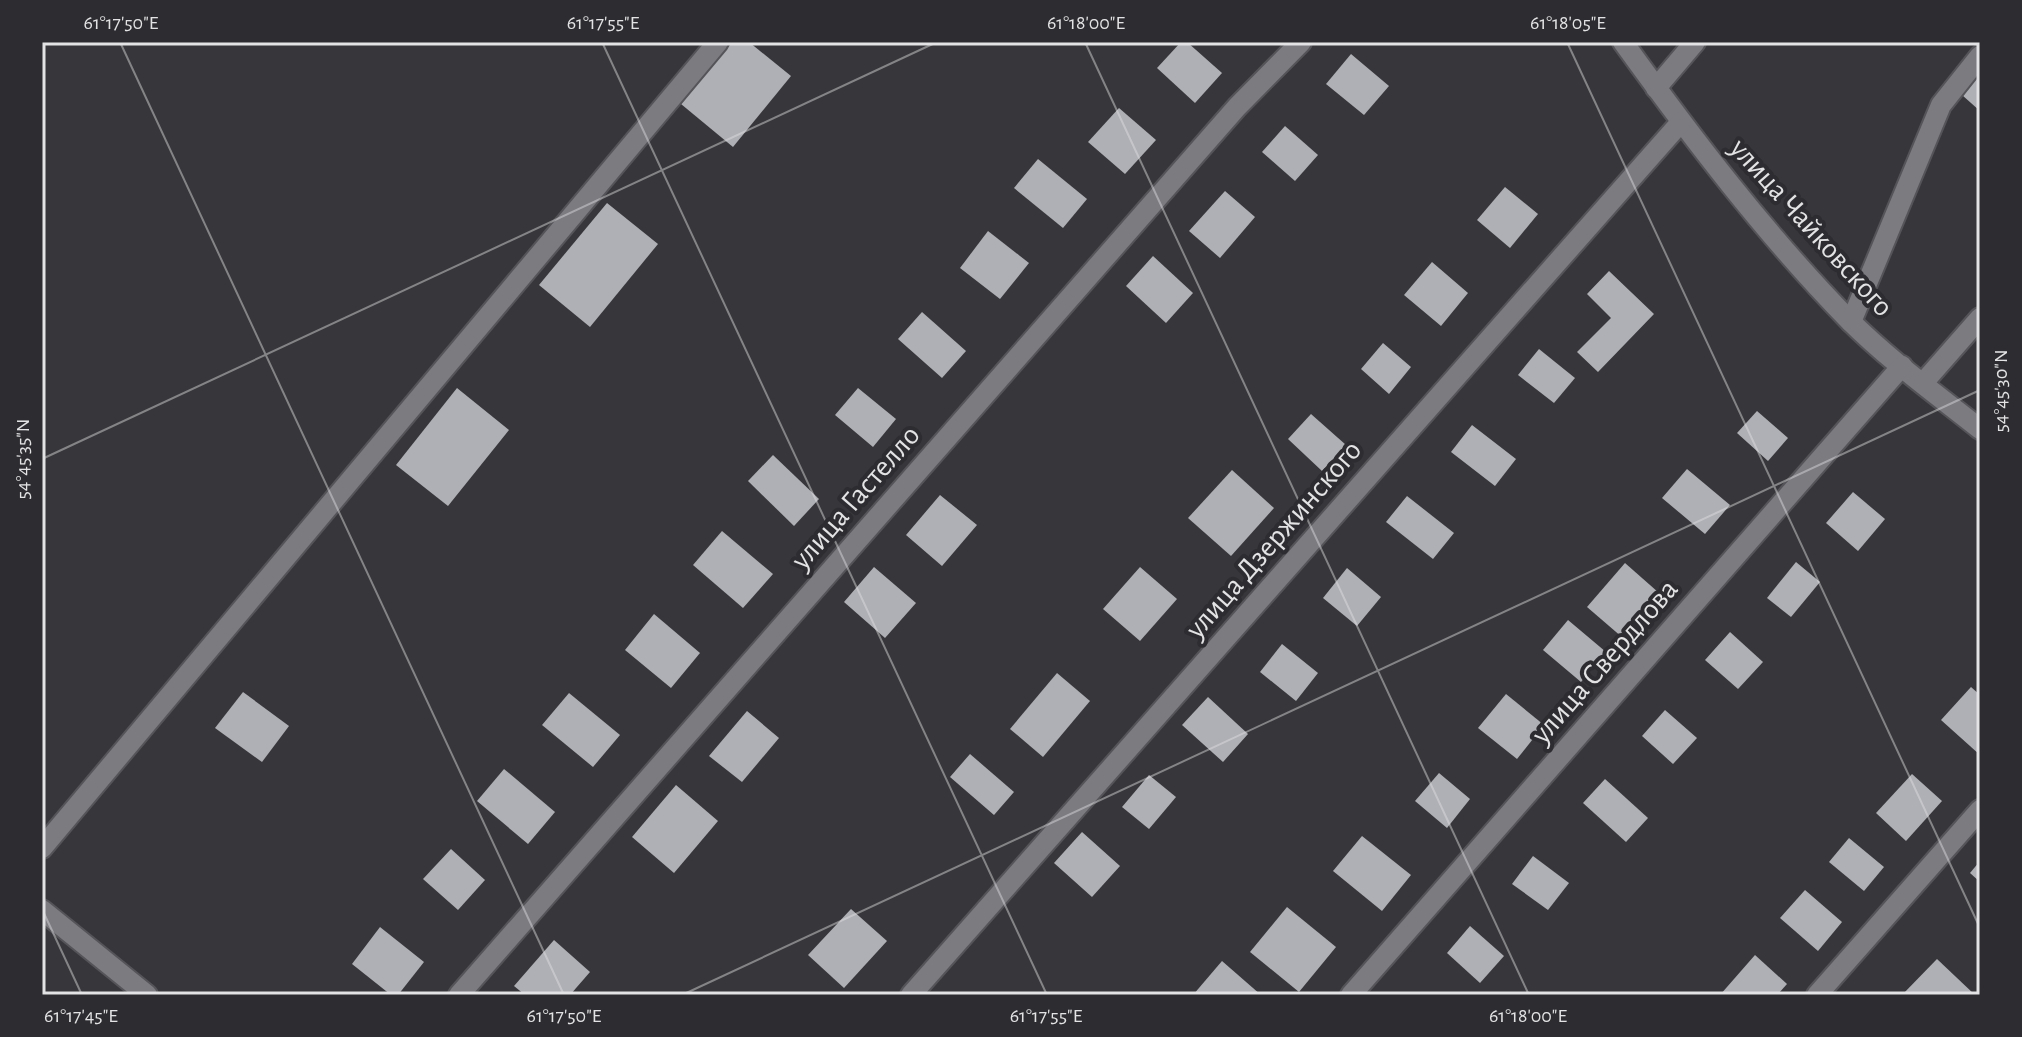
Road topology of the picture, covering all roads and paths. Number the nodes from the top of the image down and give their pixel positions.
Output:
1 (718, 42) edge
2 (1301, 42) edge
3 (1623, 42) edge
4 (1695, 42) edge
5 (1980, 56) edge
6 (1656, 88) junction
7 (1681, 122) junction
8 (1980, 318) edge
9 (1851, 322) junction
10 (1902, 366) junction
11 (1923, 383) junction
12 (1980, 429) edge
13 (1980, 810) edge
14 (42, 848) edge
15 (42, 910) edge
16 (147, 995) edge
17 (459, 995) edge
18 (911, 995) edge
19 (1351, 995) edge
20 (1817, 995) edge

1 - 14 street
2 - 17 street, улица Гастелло
3 - 6 street, улица Чайковского
4 - 6 street
5 - 9 street
6 - 7 street, улица Чайковского
7 - 9 street, улица Чайковского
7 - 18 street, улица Дзержинского
8 - 11 street
9 - 10 street, улица Чайковского
10 - 11 street, улица Чайковского
10 - 19 street, улица Свердлова
11 - 12 street, улица Чайковского
13 - 20 street
15 - 16 street

